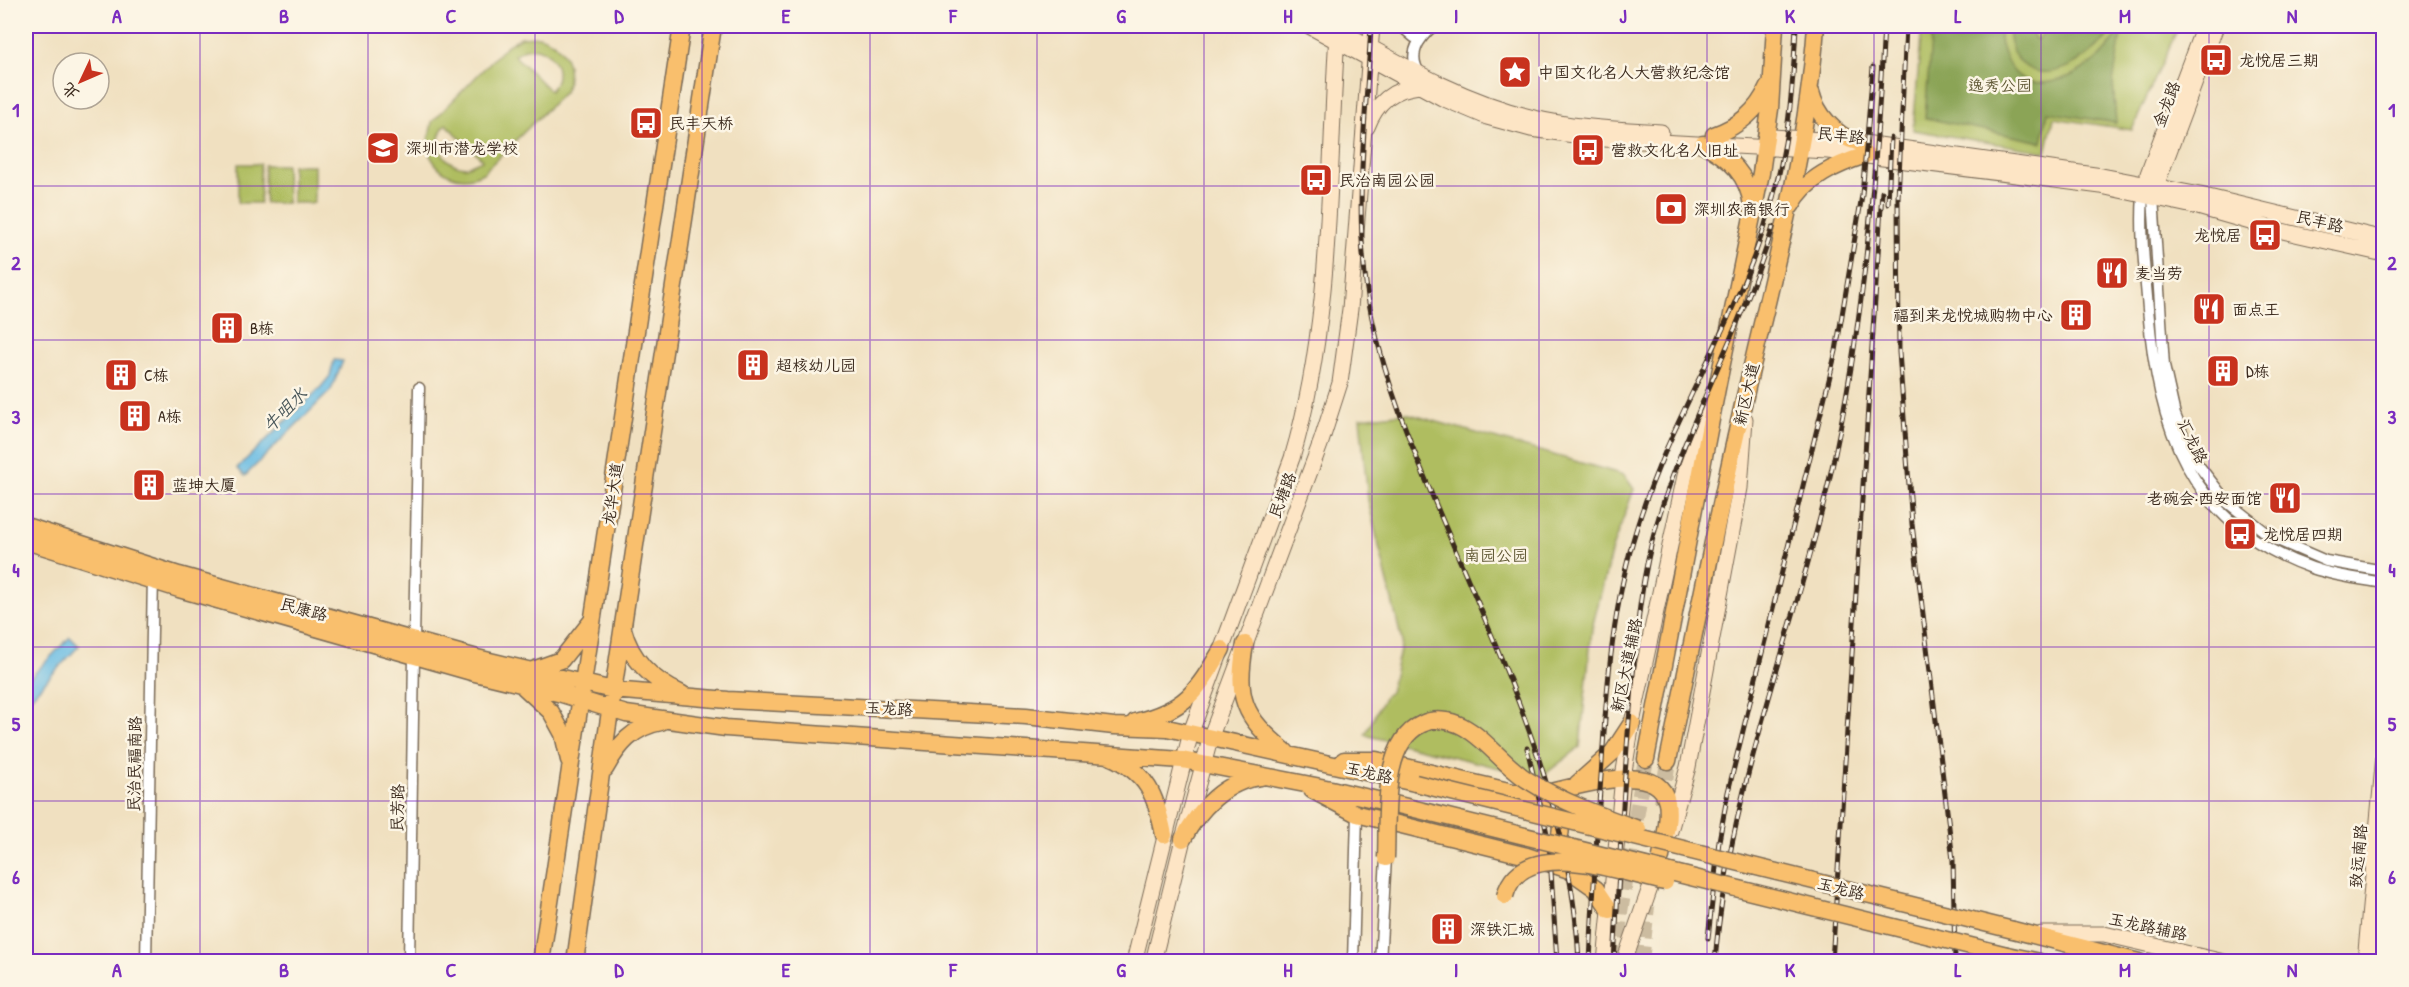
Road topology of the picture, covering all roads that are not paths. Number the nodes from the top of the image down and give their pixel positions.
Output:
1 (682, 26) edge
2 (713, 26) edge
3 (1309, 26) edge
4 (1372, 26) edge
5 (1401, 26) edge
6 (1433, 26) edge
7 (1775, 26) edge
8 (1816, 26) edge
9 (2204, 26) edge
10 (2216, 26) edge
11 (1336, 30) edge
12 (1423, 34) junction
13 (1371, 53) junction
14 (1772, 78) junction
15 (1421, 81) junction
16 (1810, 89) junction
17 (1364, 135) junction
18 (1709, 140) junction
19 (1766, 142) junction
20 (1801, 144) junction
21 (1861, 149) junction
22 (2149, 191) junction
23 (1753, 212) junction
24 (1788, 212) junction
25 (2384, 239) edge
26 (2384, 254) edge
27 (1718, 383) junction
28 (419, 388) dead end
29 (1746, 390) junction
30 (26, 526) edge
31 (26, 541) edge
32 (2384, 571) edge
33 (153, 574) junction
34 (2384, 583) edge
35 (594, 616) junction
36 (622, 627) junction
37 (1245, 644) junction
38 (414, 648) junction
39 (1222, 649) junction
40 (523, 677) junction
41 (613, 690) junction
42 (583, 692) junction
43 (688, 697) junction
44 (728, 700) junction
45 (610, 710) junction
46 (669, 722) junction
47 (1632, 723) junction
48 (1114, 726) junction
49 (1138, 727) junction
50 (726, 728) junction
51 (1191, 732) junction
52 (1211, 736) junction
53 (1260, 748) junction
54 (1099, 753) junction
55 (1289, 754) junction
56 (2384, 754) edge
57 (1134, 755) junction
58 (1310, 759) junction
59 (1646, 759) tunnel mouth
60 (1182, 760) junction
61 (1668, 761) tunnel mouth
62 (1203, 763) junction
63 (571, 771) junction
64 (1259, 776) junction
65 (1623, 777) junction
66 (600, 781) junction
67 (1300, 784) junction
68 (1568, 789) junction
69 (1532, 795) junction
70 (1357, 814) junction
71 (1164, 835) junction
72 (1183, 839) junction
73 (1527, 856) junction
74 (1661, 857) junction
75 (1386, 858) joint
76 (1747, 865) junction
77 (1156, 873) junction
78 (1173, 878) junction
79 (1505, 896) dead end
80 (2384, 902) edge
81 (1610, 910) junction
82 (1837, 913) junction
83 (2020, 932) junction
84 (2016, 957) edge
85 (2376, 959) edge
86 (146, 962) edge
87 (409, 962) edge
88 (541, 962) edge
89 (575, 962) edge
90 (1134, 962) edge
91 (1153, 962) edge
92 (1353, 962) edge
93 (1380, 962) edge
94 (1605, 962) edge
95 (1624, 962) edge
96 (2040, 962) edge
97 (2139, 962) edge
98 (2224, 962) edge

1 - 35 main road, 龙华大道
2 - 36 main road, 龙华大道
3 - 11 main road, 民丰路
4 - 13 main road, 民塘路
5 - 12 street
6 - 12 street
7 - 14 main road, 新区大道
8 - 16 main road, 新区大道
9 - 22 main road, 金龙路
10 - 22 main road, 金龙路
11 - 13 main road, 民丰路
11 - 39 main road, 民塘路
12 - 15 street
13 - 15 main road, 民丰路
13 - 17 main road, 民塘路
14 - 18 main road
14 - 19 main road, 新区大道
15 - 17 main road
15 - 18 main road, 民丰路
16 - 20 main road, 新区大道
16 - 21 main road
17 - 37 main road, 民塘路
18 - 19 main road, 民丰路
18 - 23 main road
19 - 20 main road, 民丰路
19 - 23 main road, 新区大道
20 - 21 main road, 民丰路
20 - 24 main road, 新区大道
21 - 22 main road, 民丰路
21 - 24 main road
22 - 25 main road, 民丰路
22 - 26 main road, 民丰路
22 - 32 street, 汇龙路
22 - 34 street, 汇龙路
23 - 27 main road, 新区大道
24 - 29 main road, 新区大道
27 - 47 main road, 新区大道辅路
27 - 59 main road, 新区大道
28 - 38 street, 民芳路
29 - 61 main road, 新区大道
29 - 74 main road
30 - 33 main road, 民康路
31 - 33 main road, 民康路
33 - 38 main road, 民康路
33 - 86 street, 民治民福南路
35 - 40 main road
35 - 42 main road, 龙华大道
36 - 41 main road, 龙华大道
36 - 43 main road
37 - 52 main road, 民塘路
37 - 55 main road
38 - 40 main road, 民康路
38 - 87 street, 民芳路
39 - 48 main road
39 - 51 main road, 民塘路
40 - 42 main road, 民康路
40 - 63 main road
41 - 42 main road, 玉龙路
41 - 43 main road, 玉龙路
41 - 45 main road, 龙华大道
42 - 45 main road, 玉龙路
42 - 63 main road, 龙华大道
43 - 44 main road, 玉龙路
44 - 48 main road, 玉龙路
44 - 50 main road
45 - 46 main road, 玉龙路
45 - 66 main road, 龙华大道
46 - 50 main road, 玉龙路
46 - 66 main road
47 - 65 main road, 新区大道辅路
47 - 68 main road
48 - 49 main road, 玉龙路
49 - 51 main road, 玉龙路
49 - 57 main road
50 - 54 main road, 玉龙路
51 - 52 main road, 玉龙路
51 - 60 main road, 民塘路
52 - 53 main road, 玉龙路
52 - 62 main road, 民塘路
53 - 55 main road, 玉龙路
53 - 64 main road
54 - 57 main road, 玉龙路
54 - 71 main road
55 - 58 main road, 玉龙路
56 - 85 main road, 致远南路
57 - 60 main road, 玉龙路
58 - 69 main road
58 - 76 main road, 玉龙路, bridge
60 - 62 main road, 玉龙路
60 - 71 main road, 民塘路
62 - 64 main road, 玉龙路
62 - 72 main road, 民塘路
63 - 88 main road, 龙华大道
64 - 67 main road, 玉龙路
64 - 72 main road
65 - 68 main road
65 - 74 main road
65 - 81 main road, 新区大道辅路
66 - 89 main road, 龙华大道
67 - 70 main road
67 - 82 main road, 玉龙路, bridge
68 - 69 main road
69 - 73 main road
70 - 73 main road
70 - 92 street
71 - 77 main road, 民塘路
72 - 78 main road, 民塘路
73 - 81 main road
74 - 95 main road
75 - 76 main road, bridge
75 - 93 street
76 - 83 main road, 玉龙路, bridge
77 - 78 main road
77 - 90 main road, 民塘路
78 - 91 main road, 民塘路
79 - 82 main road, bridge
80 - 85 main road, 致远南路
81 - 94 main road, 新区大道辅路
82 - 84 main road, 玉龙路, bridge
83 - 97 main road, 玉龙路
83 - 98 main road, 玉龙路辅路
84 - 96 main road, 玉龙路

